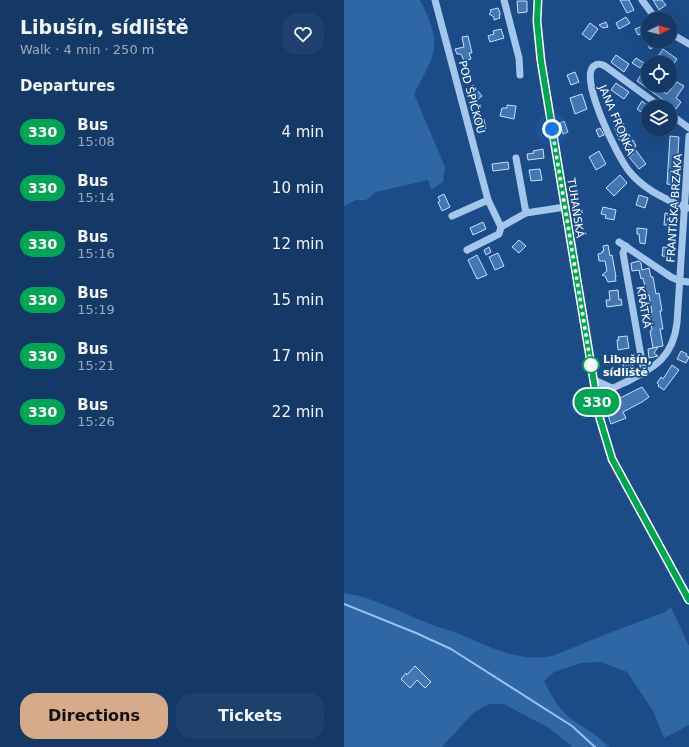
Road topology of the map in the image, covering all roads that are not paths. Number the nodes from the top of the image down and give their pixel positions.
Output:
1 (435, 0) edge
2 (504, 0) edge
3 (538, 0) edge
4 (642, 0) edge
5 (650, 12) edge
6 (677, 37) edge
7 (689, 44) edge
8 (520, 75) dead end
9 (652, 100) edge
10 (677, 119) edge
11 (689, 128) edge
12 (689, 136) edge
13 (516, 158) dead end
14 (488, 200) junction
15 (565, 207) junction
16 (687, 208) edge
17 (526, 213) junction
18 (452, 216) dead end
19 (501, 227) junction
20 (619, 242) dead end
21 (626, 246) junction
22 (467, 250) dead end
23 (680, 281) junction
24 (689, 282) edge
25 (644, 373) junction
26 (594, 380) junction
27 (612, 388) junction
28 (598, 405) junction
29 (689, 600) edge

1 - 14 street, POD ŠPIČKOU
2 - 8 street
3 - 15 street, TUHAŇSKÁ
4 - 5 street
6 - 7 street
9 - 16 street, JANA FROŇKA
10 - 11 street
12 - 16 street, FRANTIŠKA BRZÁKA
13 - 17 street
14 - 18 street
14 - 19 street, POD ŠPIČKOU
15 - 17 street
15 - 26 street, TUHAŇSKÁ
16 - 23 street, FRANTIŠKA BRZÁKA
17 - 19 street
19 - 22 street
20 - 21 street
21 - 23 street
21 - 25 street, KRÁTKÁ
23 - 24 street
23 - 25 street, FRANTIŠKA BRZÁKA
25 - 27 street, FRANTIŠKA BRZÁKA
26 - 27 street
26 - 28 street, TUHAŇSKÁ
27 - 28 street, FRANTIŠKA BRZÁKA
28 - 29 street, TUHAŇSKÁ

